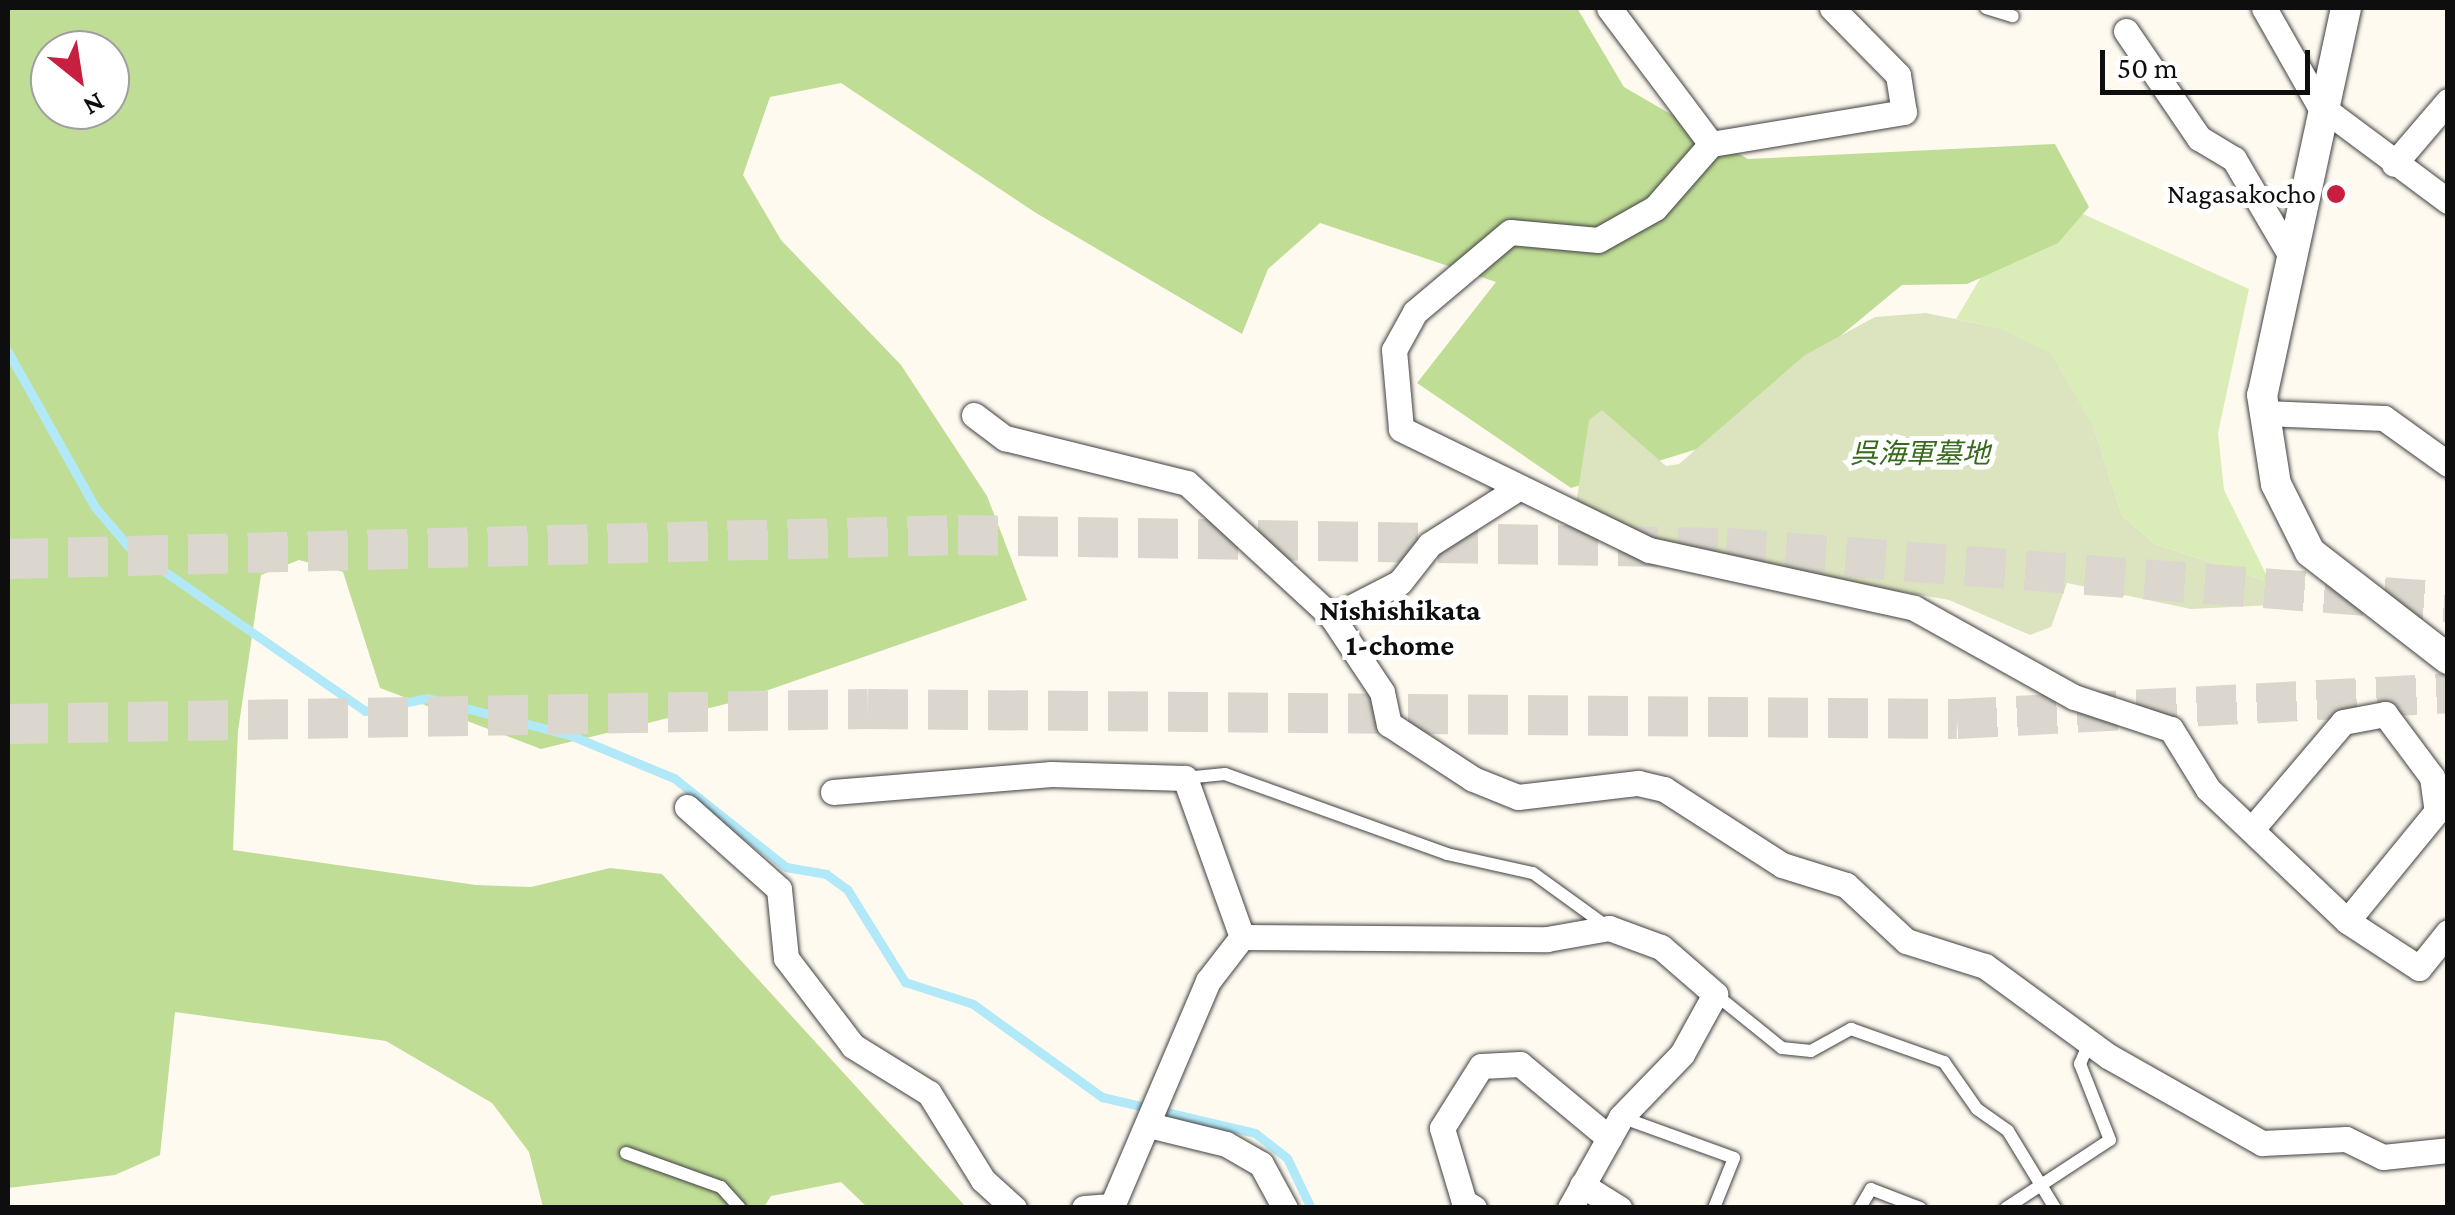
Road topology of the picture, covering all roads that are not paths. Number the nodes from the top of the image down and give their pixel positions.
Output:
1 (1609, 8) edge
2 (1832, 8) edge
3 (1986, 8) edge
4 (2264, 8) edge
5 (2346, 8) edge
6 (2013, 16) dead end
7 (2126, 31) dead end
8 (2448, 101) edge
9 (2319, 105) junction
10 (1711, 144) junction
11 (2394, 164) junction
12 (2448, 201) edge
13 (2291, 256) junction
14 (2265, 413) junction
15 (974, 415) dead end
16 (2448, 464) edge
17 (1515, 490) junction
18 (1332, 616) junction
19 (2448, 659) edge
20 (1185, 778) junction
21 (832, 792) dead end
22 (687, 808) dead end
23 (2252, 828) junction
24 (2347, 921) junction
25 (1609, 928) junction
26 (2448, 932) edge
27 (1242, 937) junction
28 (1715, 994) junction
29 (2089, 1043) junction
30 (1149, 1126) junction
31 (1615, 1128) junction
32 (2448, 1150) edge
33 (626, 1153) dead end
34 (2041, 1186) junction
35 (1576, 1196) edge
36 (740, 1208) edge
37 (1014, 1208) edge
38 (1084, 1208) edge
39 (1285, 1208) edge
40 (1474, 1208) edge
41 (1620, 1208) edge
42 (1714, 1208) edge
43 (1860, 1208) edge
44 (1920, 1208) edge
45 (2006, 1208) edge
46 (2055, 1208) edge

1 - 10 street
2 - 10 street
3 - 6 lane
4 - 9 street
5 - 9 street
7 - 13 street
8 - 11 street
9 - 11 street
9 - 13 street
10 - 17 street
11 - 12 street
13 - 14 street
14 - 16 street
14 - 19 street
15 - 18 street
17 - 18 street
17 - 23 street
18 - 29 street
20 - 21 street
20 - 25 lane
20 - 27 street
22 - 37 street
23 - 24 street
23 - 24 street
24 - 26 street
25 - 27 street
25 - 28 street
27 - 30 street
28 - 31 street
28 - 34 lane
29 - 32 street
29 - 34 lane
30 - 38 street
30 - 39 street
31 - 35 street
31 - 40 street
31 - 42 lane
33 - 36 lane
34 - 45 lane
34 - 46 lane
35 - 41 street
43 - 44 lane

